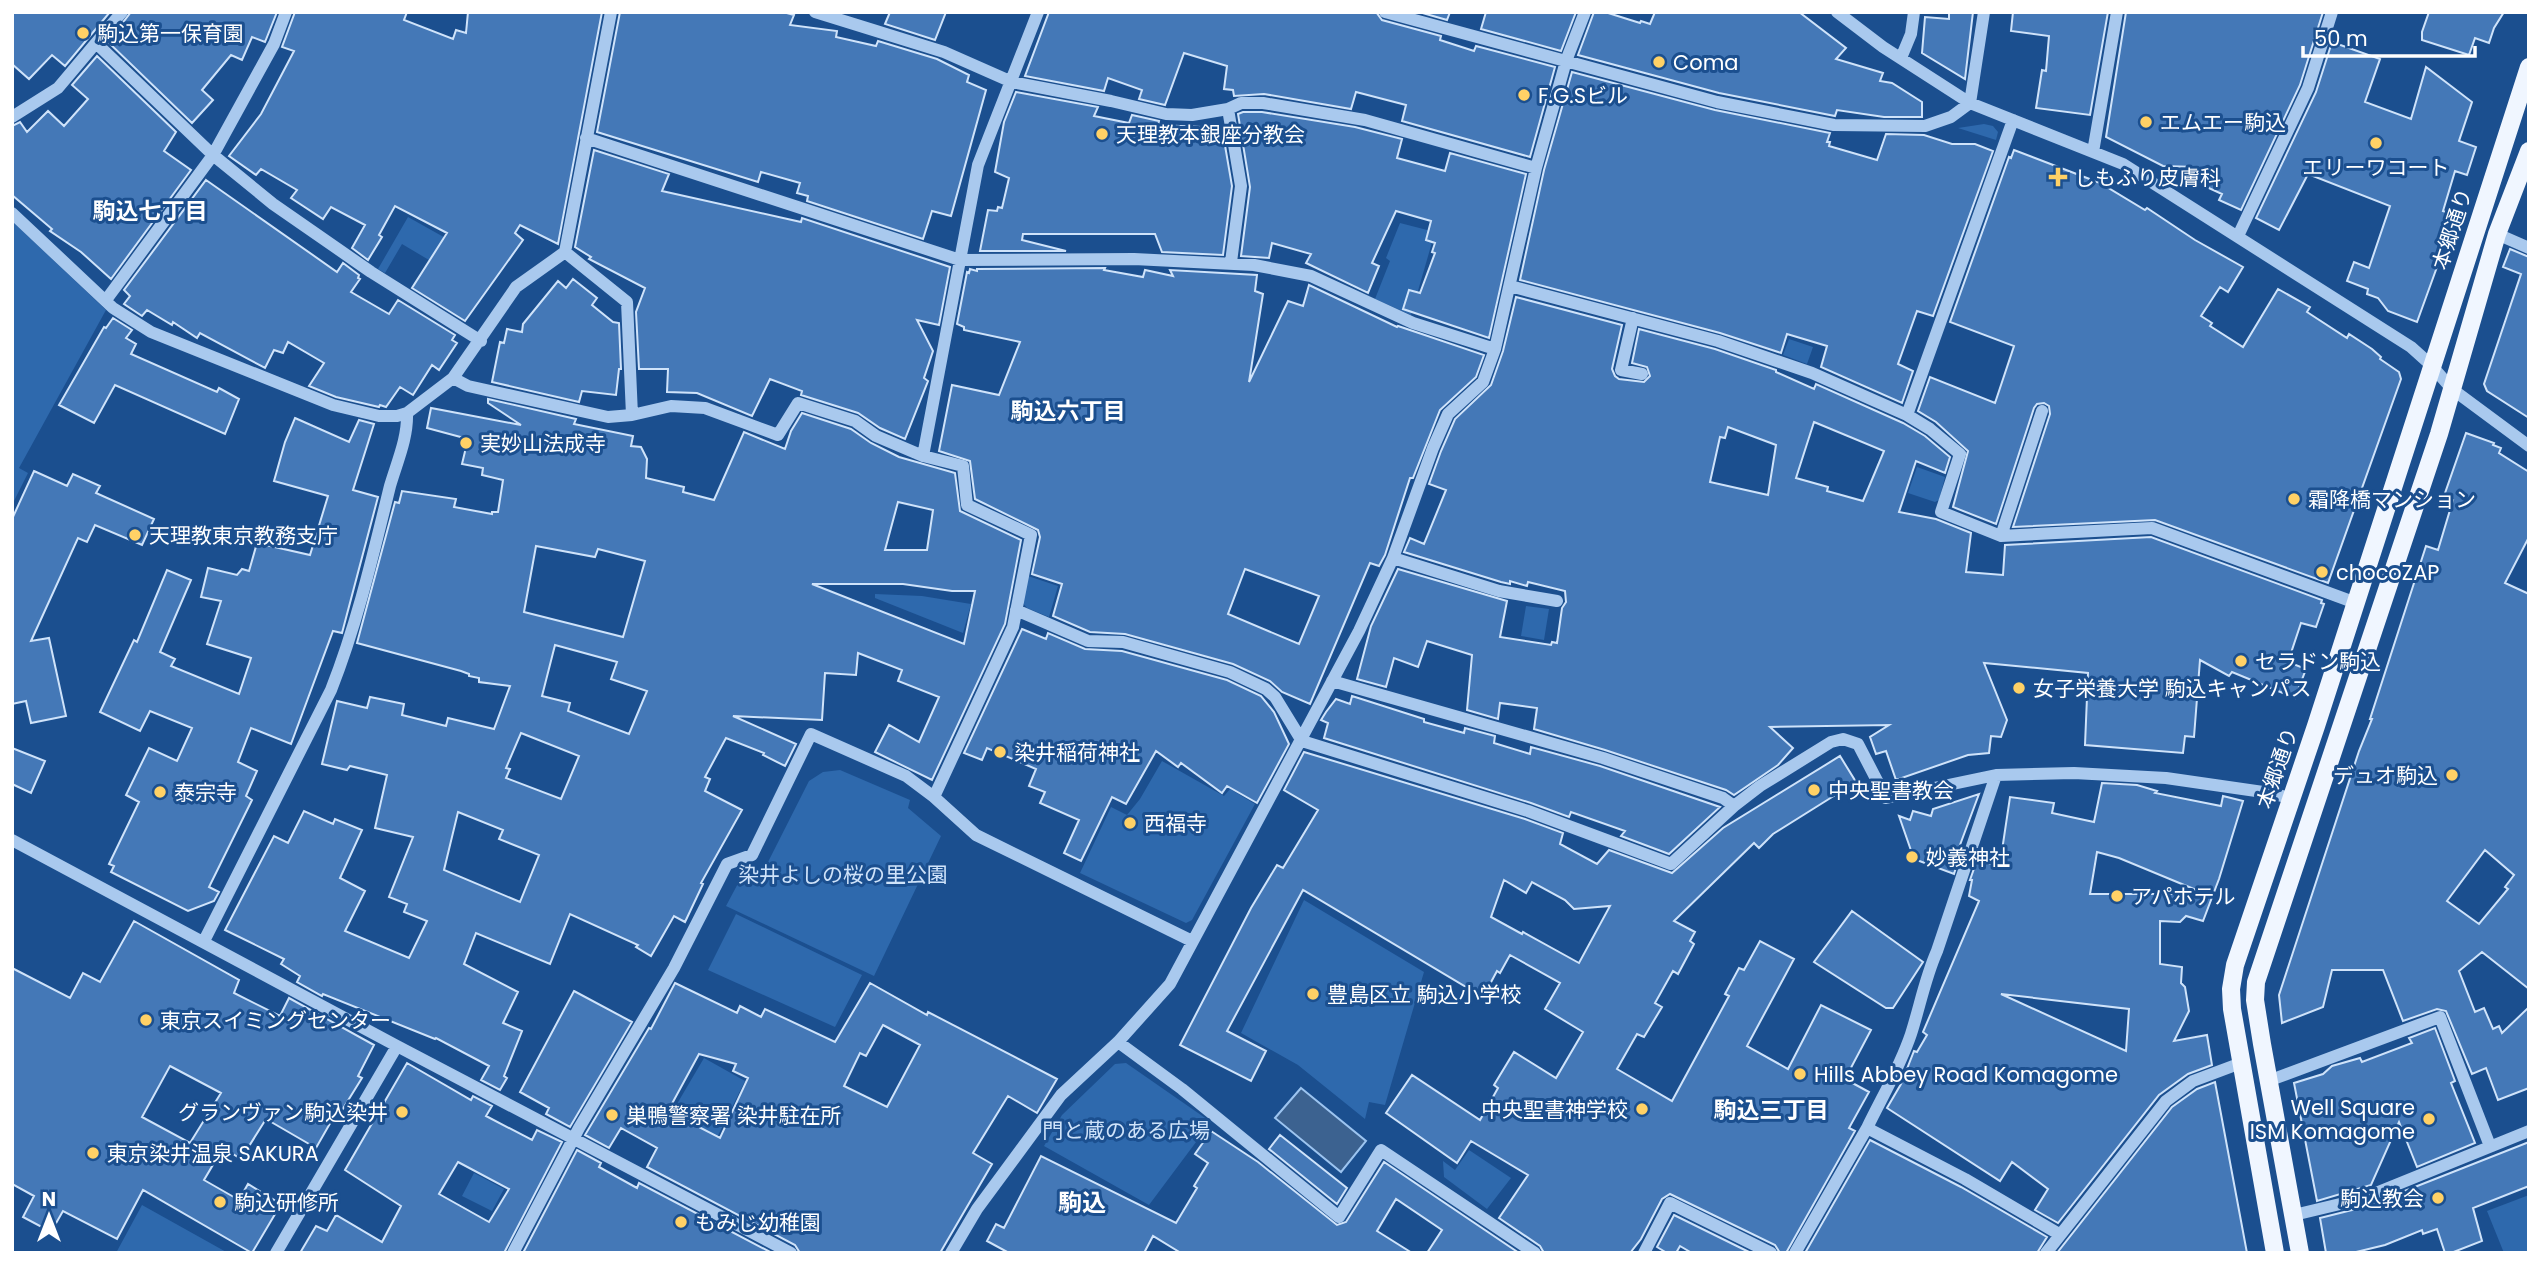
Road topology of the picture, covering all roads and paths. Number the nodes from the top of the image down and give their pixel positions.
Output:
1 (122, 12) edge
2 (286, 12) edge
3 (611, 12) edge
4 (815, 12) edge
5 (1038, 12) edge
6 (1385, 12) edge
7 (1585, 12) edge
8 (1837, 12) edge
9 (1914, 12) edge
10 (1984, 12) edge
11 (2117, 12) edge
12 (2332, 12) edge
13 (97, 44) junction
14 (1900, 58) junction
15 (1566, 61) junction
16 (2529, 67) edge
17 (1012, 82) junction
18 (1970, 103) junction
19 (1228, 110) junction
20 (12, 117) edge
21 (2013, 120) junction
22 (586, 138) junction
23 (2529, 151) edge
24 (2093, 152) junction
25 (213, 155) junction
26 (1536, 168) junction
27 (12, 213) edge
28 (2497, 234) junction
29 (2238, 236) junction
30 (2529, 248) edge
31 (565, 252) junction
32 (960, 260) junction
33 (1231, 262) junction
34 (1510, 286) junction
35 (106, 300) junction
36 (1633, 318) junction
37 (481, 341) junction
38 (1495, 349) junction
39 (2431, 365) junction
40 (1642, 374) dead end
41 (453, 378) junction
42 (2452, 389) junction
43 (2042, 411) dead end
44 (407, 413) junction
45 (632, 415) junction
46 (1907, 415) junction
47 (2529, 446) edge
48 (923, 456) junction
49 (2001, 536) junction
50 (1394, 558) junction
51 (1557, 601) dead end
52 (2356, 603) junction
53 (1016, 610) junction
54 (1332, 681) junction
55 (1302, 741) junction
56 (1996, 775) junction
57 (934, 797) junction
58 (2290, 799) junction
59 (1734, 806) junction
60 (12, 840) edge
61 (204, 941) junction
62 (1192, 941) junction
63 (1118, 1042) junction
64 (397, 1046) junction
65 (2241, 1063) junction
66 (2268, 1081) junction
67 (1867, 1128) junction
68 (2529, 1130) edge
69 (573, 1139) junction
70 (2490, 1146) junction
71 (2294, 1215) junction
72 (2059, 1234) junction
73 (276, 1253) edge
74 (513, 1253) edge
75 (791, 1253) edge
76 (951, 1253) edge
77 (1535, 1253) edge
78 (1644, 1253) edge
79 (1771, 1253) edge
80 (1795, 1253) edge
81 (2046, 1253) edge
82 (2276, 1253) edge
83 (2300, 1253) edge

1 - 13 street
2 - 25 street
3 - 22 street
4 - 17 street
5 - 17 street
6 - 15 street
7 - 15 street
8 - 14 street
9 - 14 street
10 - 18 street
11 - 24 street
12 - 29 street
13 - 20 street
13 - 25 street
14 - 18 street
15 - 18 street
15 - 26 street
16 - 39 main road, 本郷通り
17 - 19 street
17 - 32 street
18 - 21 street
19 - 26 street
19 - 33 street
21 - 24 street
21 - 46 street
22 - 31 street
22 - 32 street
23 - 28 main road
24 - 29 street
25 - 35 street
25 - 37 street
26 - 34 street
27 - 35 street
28 - 30 street
28 - 42 main road
29 - 39 street
31 - 37 street
31 - 45 street
32 - 33 street
32 - 48 street
33 - 38 street
34 - 36 street
34 - 38 street
35 - 44 street
36 - 40 street
36 - 46 street
37 - 41 street
38 - 50 street
39 - 42 street
39 - 52 main road, 本郷通り
41 - 44 street
41 - 45 street
42 - 47 street
42 - 66 main road
43 - 49 street
44 - 61 street
45 - 48 street
46 - 49 street
48 - 53 street
49 - 52 street
50 - 51 street
50 - 54 street
52 - 58 main road, 本郷通り
53 - 55 street
53 - 57 street
54 - 55 street
54 - 59 street
55 - 59 street
55 - 62 street
56 - 58 street
56 - 59 street
56 - 67 street
57 - 62 street
57 - 69 street
58 - 65 main road, 本郷通り
60 - 61 street
61 - 64 street
62 - 63 street
63 - 76 street
63 - 77 street
64 - 69 street
64 - 73 street
65 - 72 street
65 - 82 main road, 本郷通り
66 - 70 street
66 - 71 main road
67 - 72 street
67 - 80 street
68 - 70 street
69 - 74 street
69 - 75 street
70 - 71 street
71 - 83 main road
72 - 81 street
78 - 79 street

